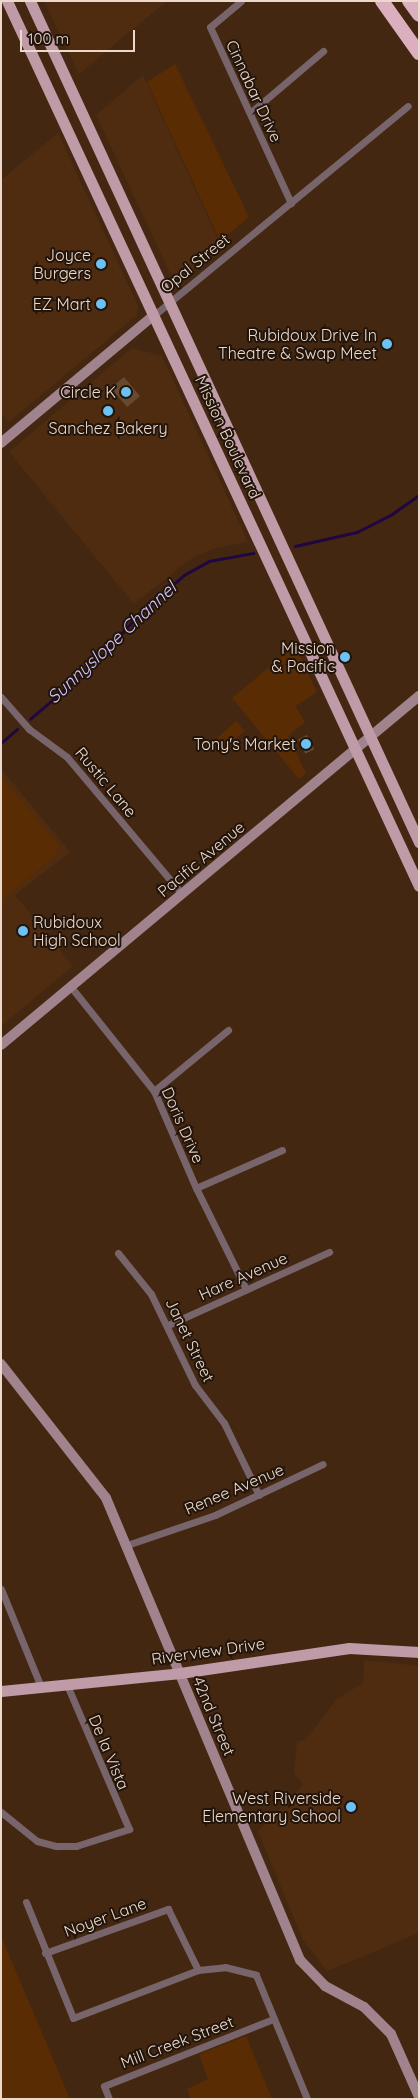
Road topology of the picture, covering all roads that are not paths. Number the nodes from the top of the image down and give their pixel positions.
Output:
1 (7, 1) edge
2 (30, 1) edge
3 (241, 1) edge
4 (382, 1) edge
5 (409, 1) edge
6 (419, 15) edge
7 (323, 51) dead end
8 (419, 53) edge
9 (408, 106) dead end
10 (250, 113) junction
11 (291, 203) junction
12 (169, 303) junction
13 (153, 316) junction
14 (1, 443) edge
15 (419, 696) edge
16 (1, 697) edge
17 (370, 738) junction
18 (355, 750) junction
19 (419, 842) edge
20 (419, 886) edge
21 (182, 894) junction
22 (71, 987) junction
23 (228, 1030) dead end
24 (1, 1045) edge
25 (154, 1090) junction
26 (282, 1150) dead end
27 (196, 1188) junction
28 (329, 1252) dead end
29 (118, 1254) dead end
30 (246, 1289) junction
31 (168, 1326) junction
32 (1, 1364) edge
33 (323, 1464) dead end
34 (259, 1495) junction
35 (127, 1545) junction
36 (1, 1589) edge
37 (419, 1652) edge
38 (180, 1673) junction
39 (67, 1684) junction
40 (41, 1687) junction
41 (1, 1691) edge
42 (1, 1812) edge
43 (26, 1902) dead end
44 (44, 1953) junction
45 (198, 1970) junction
46 (273, 2019) junction
47 (419, 2097) edge
48 (109, 2099) edge
49 (307, 2099) edge

1 - 13 main road, Mission Boulevard
2 - 12 main road, Mission Boulevard
3 - 10 street, Cinnabar Drive
4 - 8 highway
5 - 6 highway
7 - 10 street
9 - 11 street, Opal Street
10 - 11 street, Cinnabar Drive
11 - 12 street, Opal Street
12 - 13 street, Opal Street
12 - 17 main road, Mission Boulevard
13 - 14 street, Opal Street
13 - 18 main road, Mission Boulevard
15 - 17 street, Pacific Avenue
16 - 21 street, Rustic Lane
17 - 18 street, Pacific Avenue
17 - 19 main road, Mission Boulevard
18 - 20 main road, Mission Boulevard
18 - 21 street, Pacific Avenue
21 - 22 street, Pacific Avenue
22 - 24 street, Pacific Avenue
22 - 25 street, Doris Drive
23 - 25 street
25 - 27 street, Doris Drive
26 - 27 street
27 - 30 street, Doris Drive
28 - 30 street, Hare Avenue
29 - 31 street, Janet Street
30 - 31 street, Hare Avenue
31 - 34 street, Janet Street
32 - 35 street, 42nd Street
33 - 34 street, Renee Avenue
34 - 35 street, Renee Avenue
35 - 38 street, 42nd Street
36 - 40 street
37 - 38 main road, Riverview Drive
38 - 39 main road, Riverview Drive
38 - 47 street, 42nd Street
39 - 40 main road, Riverview Drive
39 - 42 street, De la Vista
40 - 41 main road, Riverview Drive
43 - 44 street
44 - 45 street, Noyer Lane
44 - 45 street
45 - 46 street
46 - 48 street, Mill Creek Street
46 - 49 street

